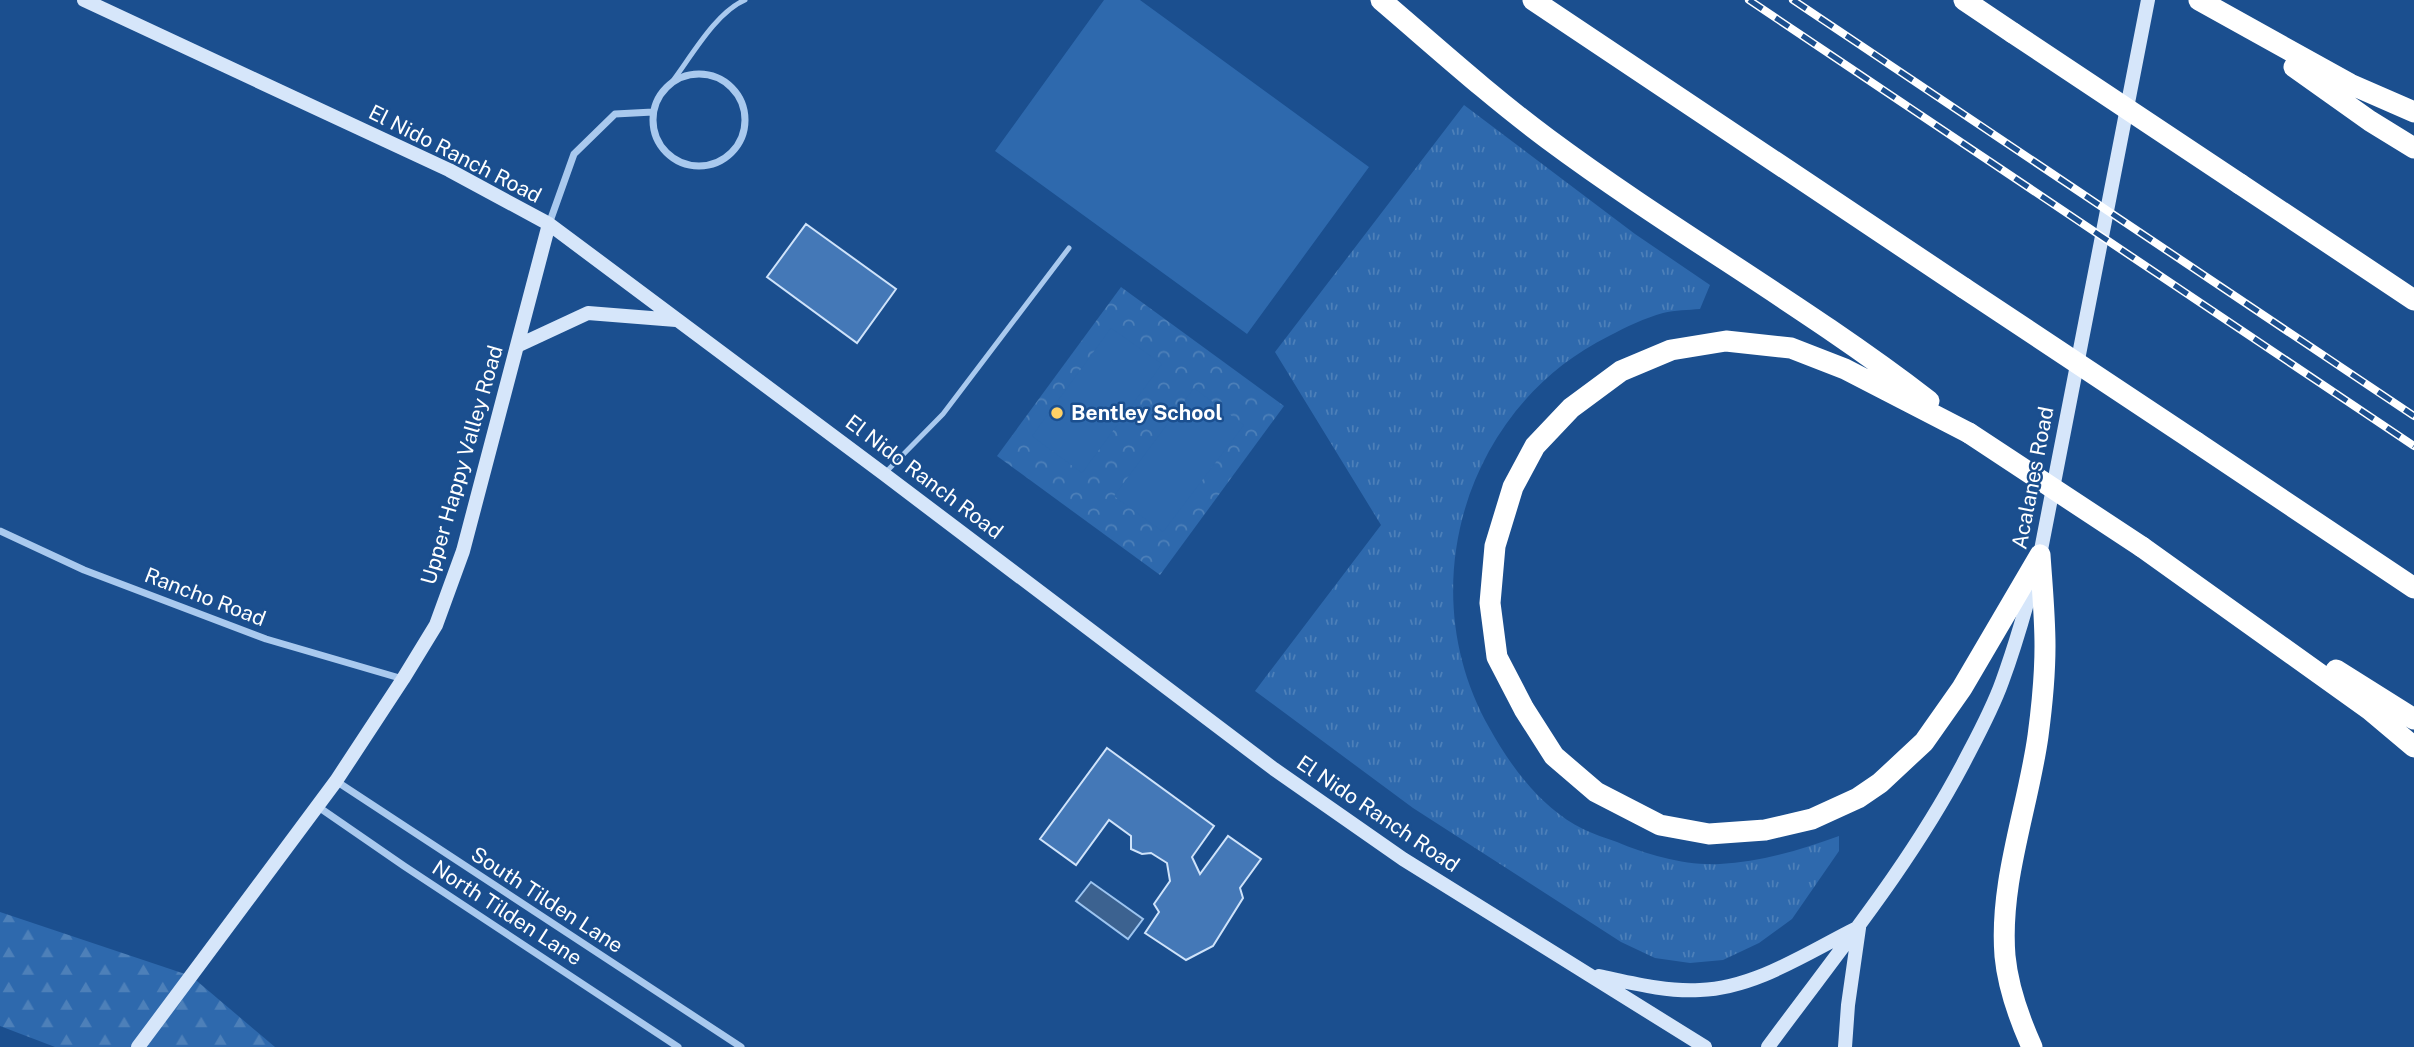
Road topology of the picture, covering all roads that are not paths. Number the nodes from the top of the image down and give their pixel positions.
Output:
1 (84, 0) edge
2 (745, 0) edge
3 (1381, 0) edge
4 (1533, 0) edge
5 (1964, 0) edge
6 (2148, 0) edge
7 (2199, 0) edge
8 (2221, 14) junction
9 (672, 82) junction
10 (653, 112) junction
11 (2414, 112) edge
12 (2414, 148) edge
13 (549, 225) junction
14 (1069, 248) dead end
15 (2414, 300) edge
16 (679, 321) junction
17 (517, 346) junction
18 (1969, 433) junction
19 (884, 474) junction
20 (0, 531) edge
21 (2142, 548) junction
22 (2040, 555) junction
23 (2414, 588) edge
24 (403, 679) junction
25 (2414, 719) edge
26 (2414, 747) edge
27 (335, 781) junction
28 (317, 806) junction
29 (1859, 927) junction
30 (1587, 973) junction
31 (138, 1047) edge
32 (678, 1047) edge
33 (741, 1047) edge
34 (1705, 1047) edge
35 (1768, 1047) edge
36 (1845, 1047) edge
37 (2032, 1047) edge

1 - 13 street, El Nido Ranch Road
2 - 9 lane
3 - 18 highway
4 - 23 highway, bridge
5 - 15 highway, bridge
6 - 22 street, Acalanes Road
7 - 8 highway
8 - 11 highway
8 - 12 highway
9 - 10 street
9 - 10 street
10 - 13 street, Upper Happy Valley Road
13 - 16 street, El Nido Ranch Road
13 - 17 street, Upper Happy Valley Road
14 - 19 lane
16 - 17 street
16 - 19 street, El Nido Ranch Road
17 - 24 street, Upper Happy Valley Road
18 - 21 highway, bridge
18 - 22 highway
19 - 30 street, El Nido Ranch Road
20 - 24 street, Rancho Road
21 - 25 highway
21 - 26 highway
22 - 29 street, Acalanes Road
22 - 37 highway
24 - 27 street, Upper Happy Valley Road
27 - 28 street, Upper Happy Valley Road
27 - 33 street, South Tilden Lane
28 - 31 street, Upper Happy Valley Road
28 - 32 street, North Tilden Lane
29 - 30 street, Acalanes Road
29 - 35 street, Acalanes Road
29 - 36 street, Acalanes Road
30 - 34 street, El Nido Ranch Road

